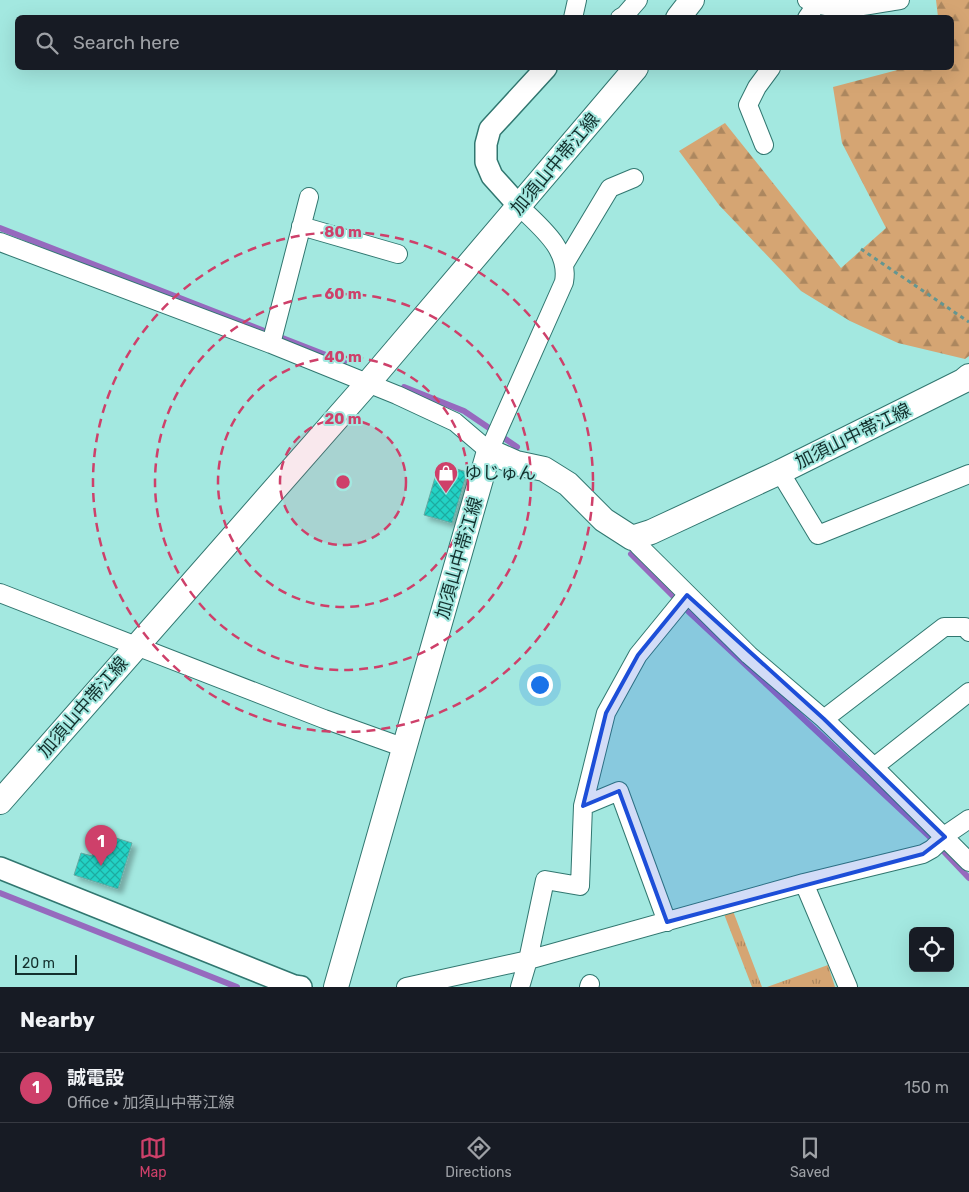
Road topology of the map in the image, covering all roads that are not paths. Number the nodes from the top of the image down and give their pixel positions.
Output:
1 (577, 0) edge
2 (638, 0) edge
3 (692, 0) edge
4 (900, 0) edge
5 (810, 7) edge
6 (574, 15) edge
7 (626, 15) edge
8 (680, 15) edge
9 (544, 70) edge
10 (634, 70) edge
11 (770, 70) edge
12 (764, 145) dead end
13 (634, 178) dead end
14 (309, 197) dead end
15 (519, 206) junction
16 (302, 226) junction
17 (0, 242) edge
18 (398, 254) dead end
19 (565, 263) junction
20 (272, 337) junction
21 (969, 376) edge
22 (368, 383) junction
23 (494, 440) junction
24 (780, 472) junction
25 (969, 474) edge
26 (632, 538) junction
27 (0, 593) edge
28 (682, 601) junction
29 (969, 632) edge
30 (137, 646) junction
31 (969, 692) edge
32 (824, 719) junction
33 (405, 748) junction
34 (874, 767) junction
35 (0, 802) edge
36 (583, 806) junction
37 (969, 819) edge
38 (940, 843) junction
39 (969, 862) edge
40 (0, 868) edge
41 (804, 883) junction
42 (667, 922) junction
43 (528, 960) junction
44 (301, 987) edge
45 (336, 987) edge
46 (406, 987) edge
47 (520, 987) edge
48 (848, 987) edge

1 - 6 street
2 - 7 street
3 - 8 main road
4 - 5 street
9 - 15 street
10 - 15 main road, 加須山中帯江線
11 - 12 street
13 - 19 street
14 - 16 street
15 - 19 street
15 - 22 main road, 加須山中帯江線
16 - 18 street
16 - 20 street
17 - 20 street
19 - 23 street
20 - 22 street
21 - 24 main road, 加須山中帯江線
22 - 23 street
22 - 30 main road, 加須山中帯江線
23 - 26 main road
23 - 33 main road, 加須山中帯江線
24 - 25 street
24 - 26 main road, 加須山中帯江線
26 - 28 street
27 - 30 street
28 - 32 street
28 - 36 street
29 - 32 street
30 - 33 street
30 - 35 main road, 加須山中帯江線
31 - 34 street
32 - 34 street
33 - 45 main road, 加須山中帯江線
34 - 38 street
36 - 42 street
36 - 43 street
37 - 38 street
38 - 39 street
38 - 41 street
40 - 44 street
41 - 42 street
41 - 48 street
42 - 43 street
43 - 46 street
43 - 47 street

